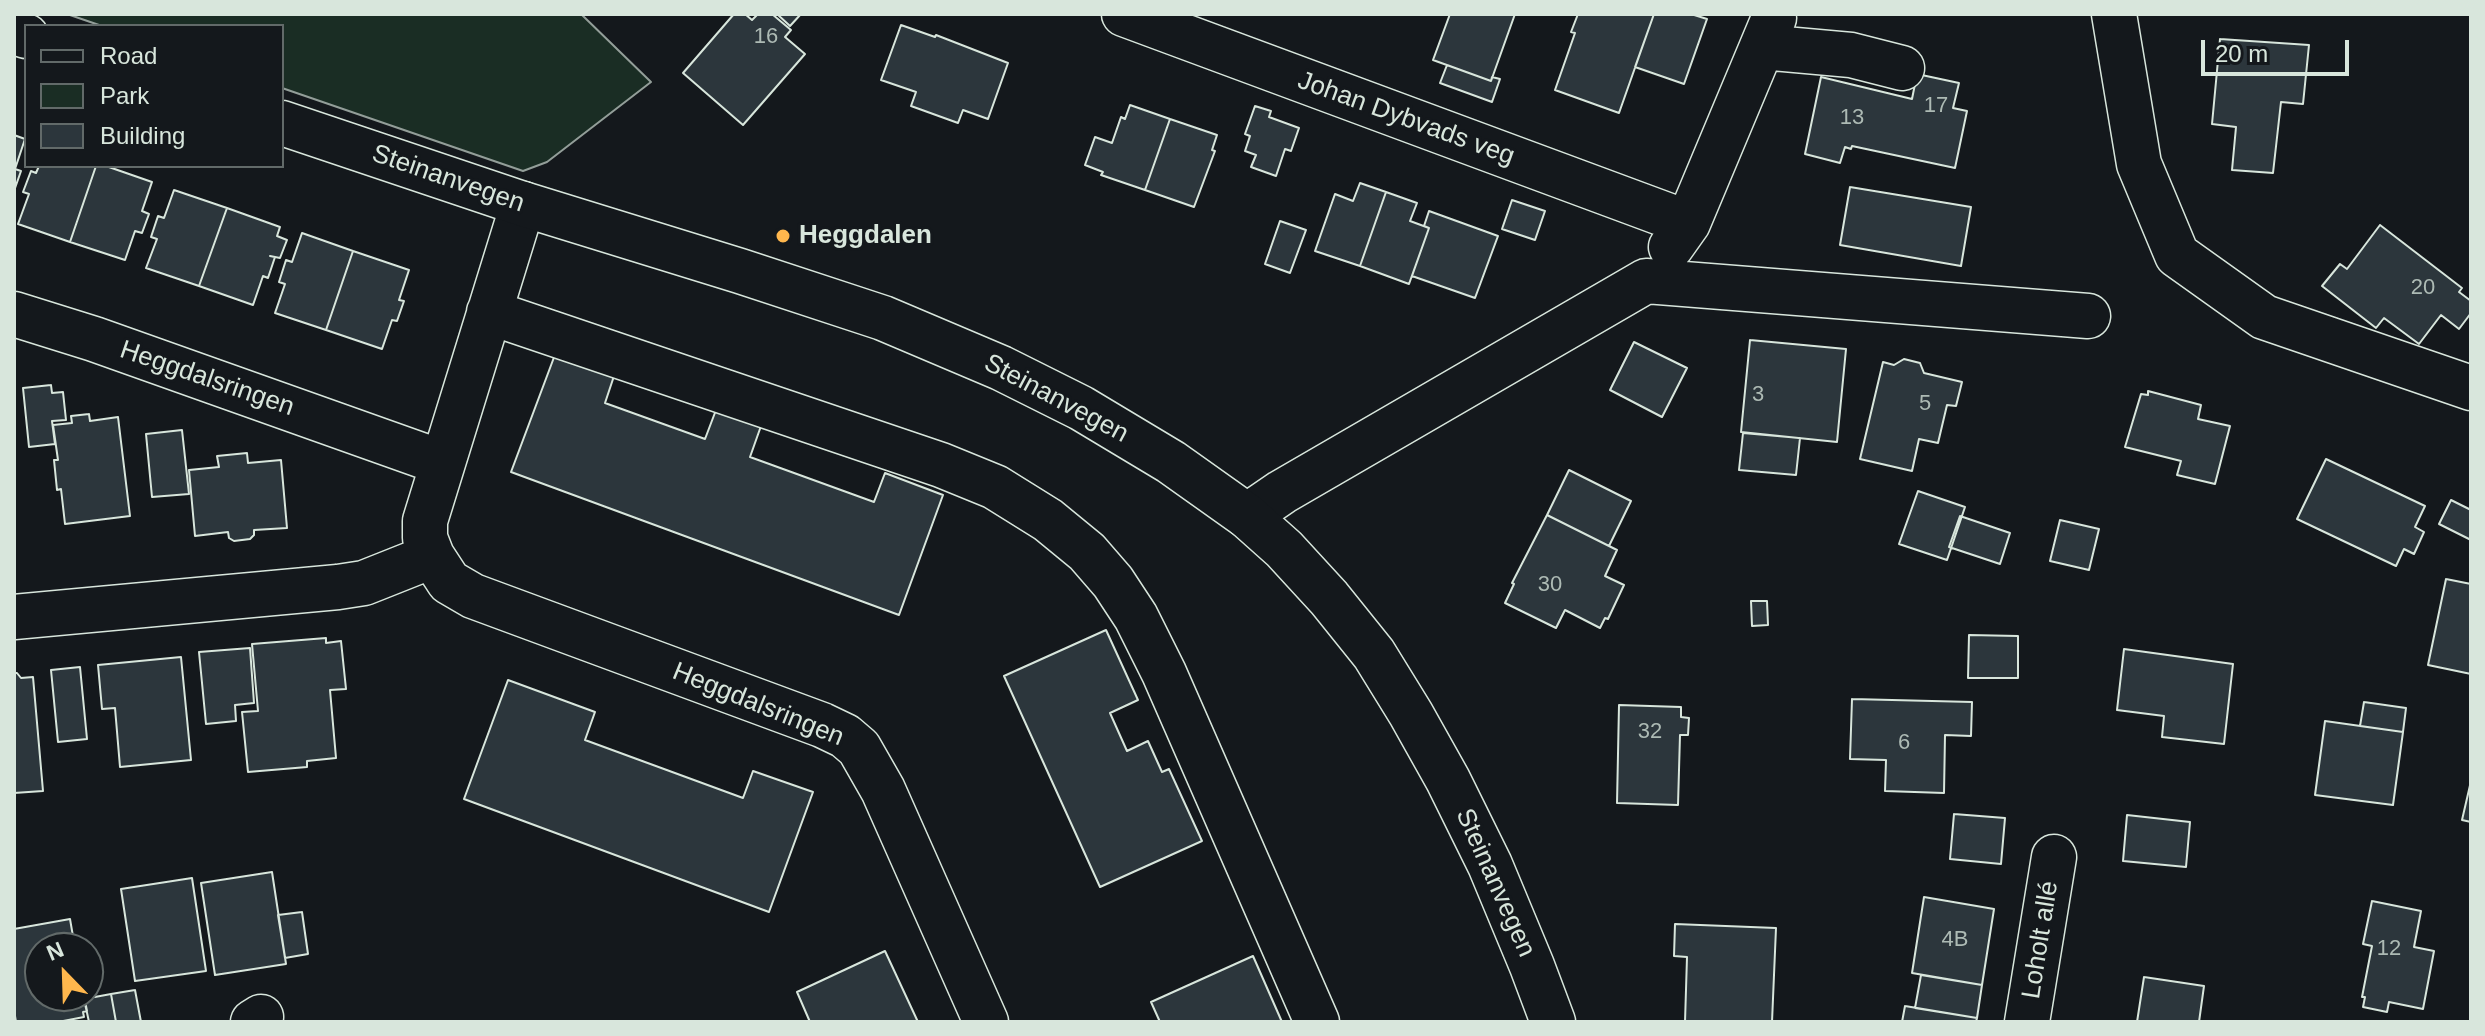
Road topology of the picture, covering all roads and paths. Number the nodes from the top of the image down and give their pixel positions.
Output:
1 (1124, 14) edge
2 (2114, 14) edge
3 (1902, 68) dead end
4 (284, 124) edge
5 (523, 204) junction
6 (1688, 223) junction
7 (1646, 281) junction
8 (489, 312) junction
9 (14, 314) edge
10 (2088, 316) dead end
11 (2471, 388) edge
12 (443, 463) junction
13 (1247, 516) junction
14 (432, 556) junction
15 (14, 617) edge
16 (2054, 857) dead end
17 (986, 1022) edge
18 (1317, 1022) edge
19 (1553, 1022) edge
20 (2027, 1022) edge

1 - 6 street, Johan Dybvads veg
2 - 11 street
3 - 6 street
4 - 5 street, Steinanvegen
5 - 8 street
5 - 13 street, Steinanvegen
6 - 7 street
7 - 10 street
7 - 13 street
8 - 12 street
8 - 18 street
9 - 12 street, Heggdalsringen
12 - 14 street
13 - 19 street, Steinanvegen
14 - 15 street
14 - 17 street, Heggdalsringen
16 - 20 street, Loholt allé

